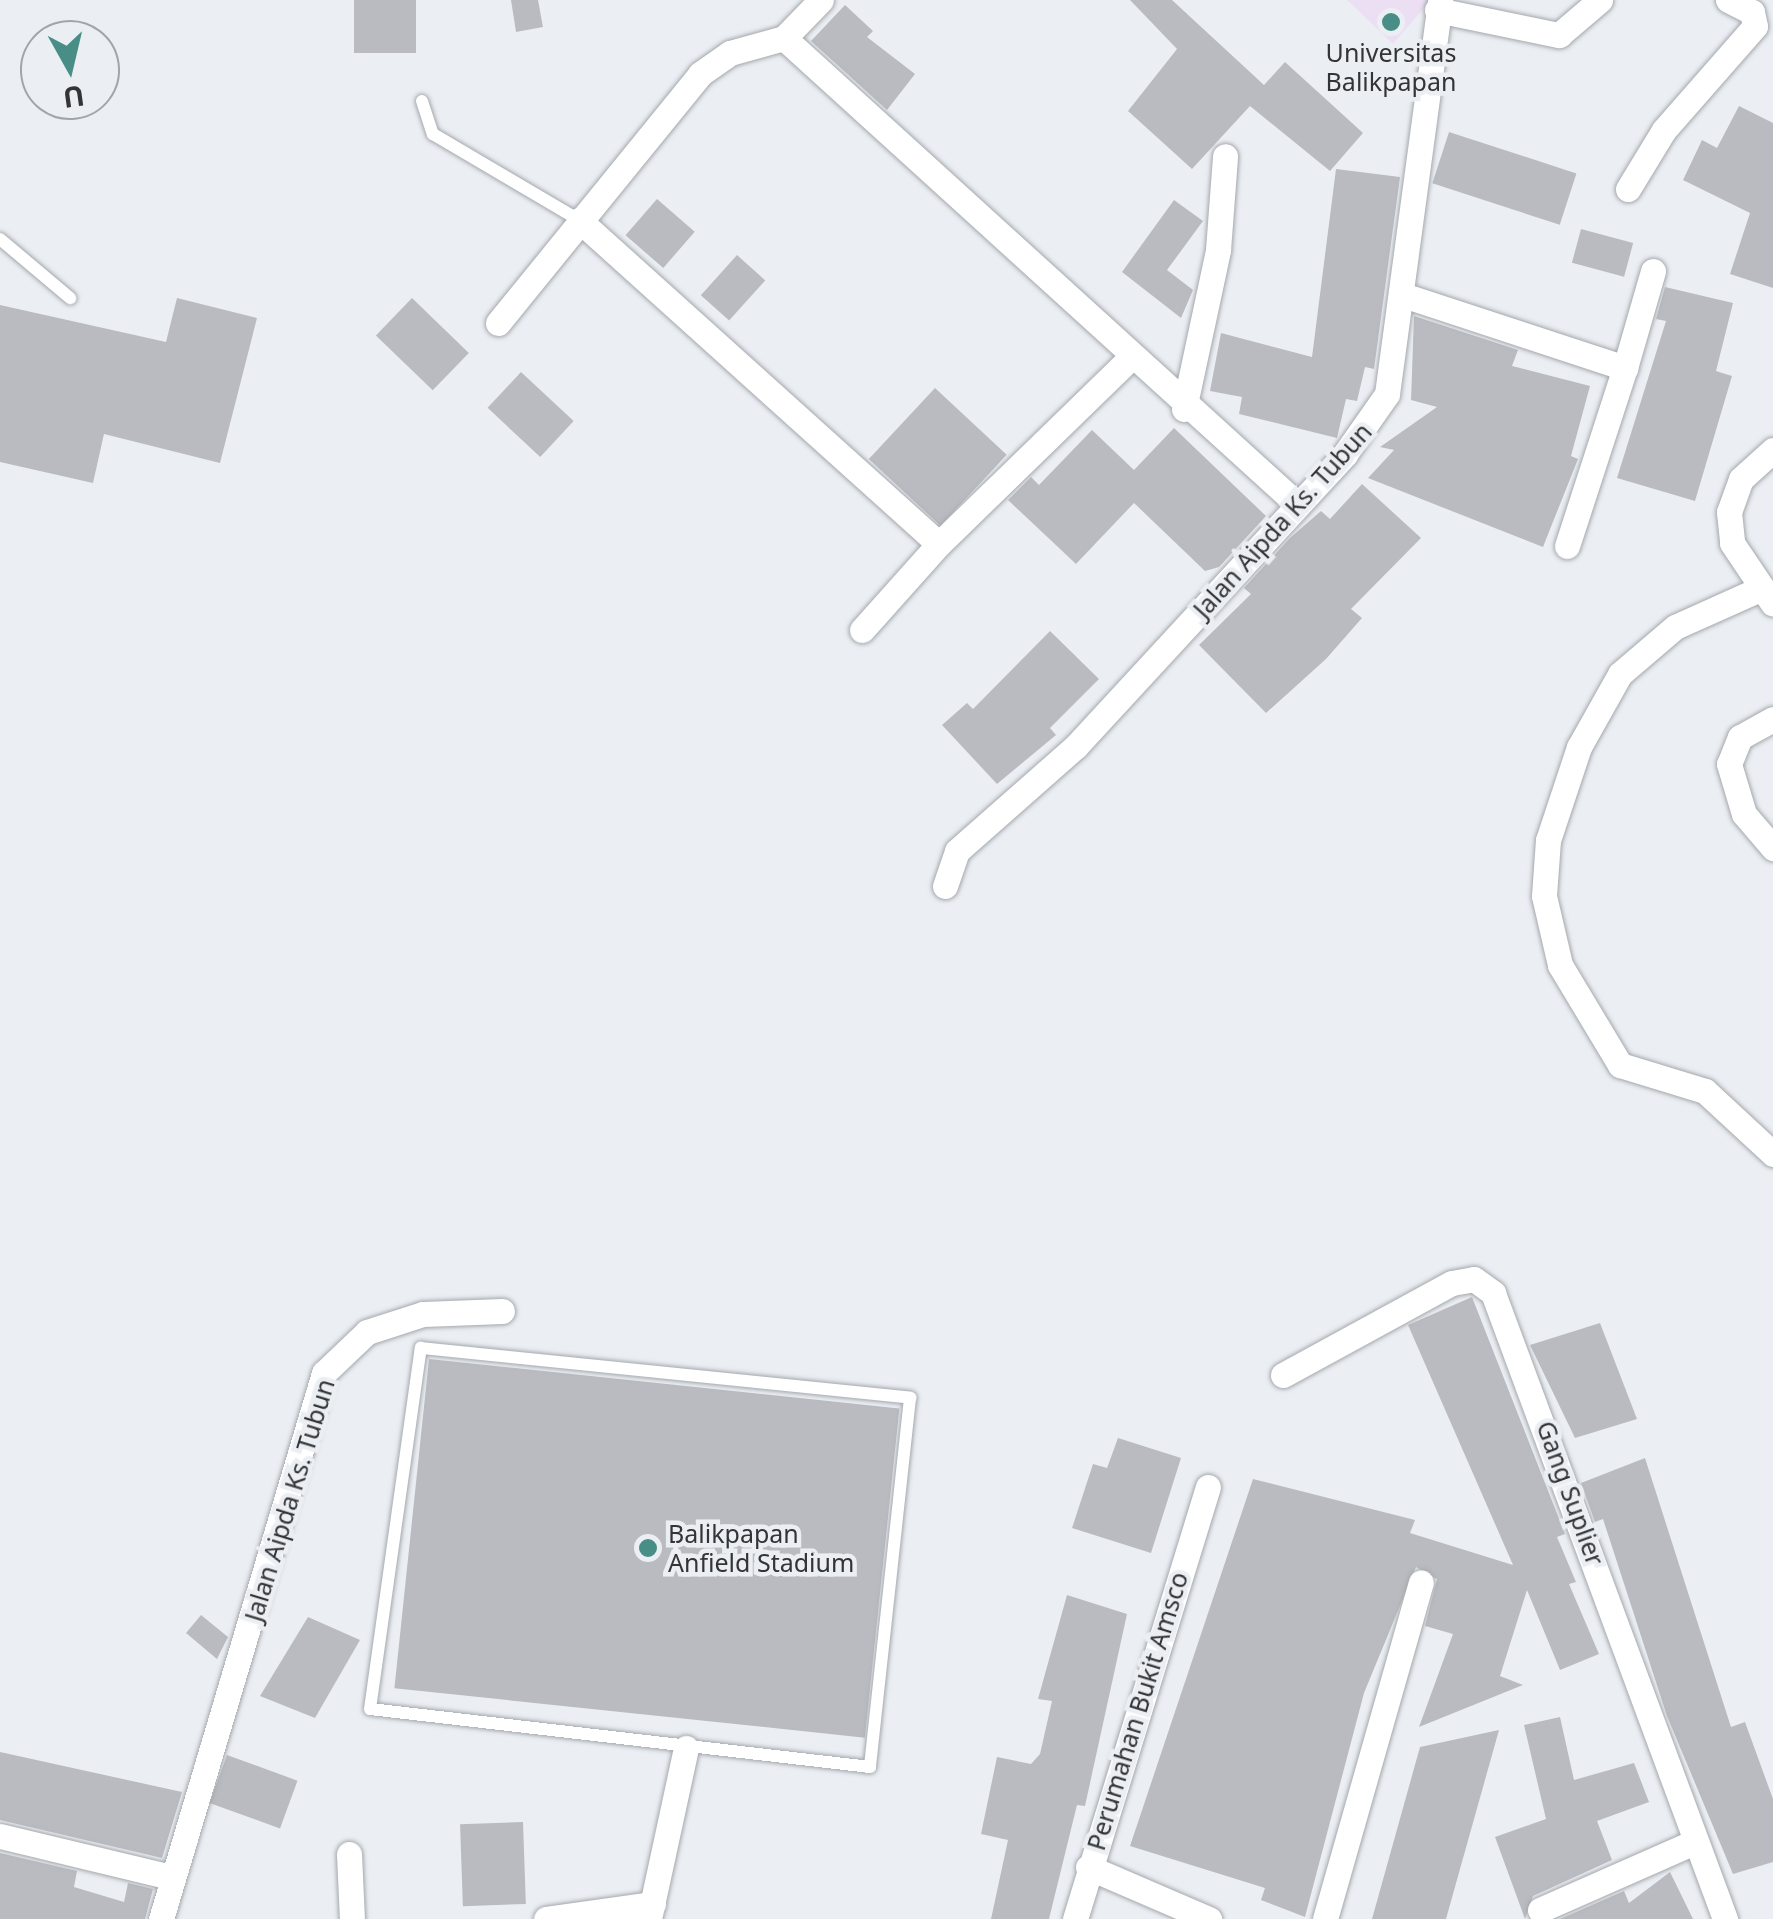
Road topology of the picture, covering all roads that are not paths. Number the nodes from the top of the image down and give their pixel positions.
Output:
1 (821, 0) edge
2 (1600, 0) edge
3 (1728, 0) edge
4 (1438, 5) edge
5 (784, 38) junction
6 (422, 101) dead end
7 (1225, 156) dead end
8 (1628, 190) dead end
9 (579, 220) junction
10 (0, 239) edge
11 (1653, 271) dead end
12 (1406, 296) junction
13 (70, 298) dead end
14 (498, 324) dead end
15 (1130, 358) junction
16 (1625, 368) junction
17 (1184, 409) junction
18 (1773, 450) edge
19 (1296, 503) junction
20 (939, 544) junction
21 (1567, 546) dead end
22 (1768, 596) edge
23 (862, 630) dead end
24 (1773, 719) edge
25 (1773, 848) edge
26 (945, 886) dead end
27 (1773, 1154) edge
28 (502, 1311) dead end
29 (1283, 1374) dead end
30 (1208, 1487) dead end
31 (1421, 1582) dead end
32 (686, 1748) junction
33 (0, 1836) edge
34 (1694, 1842) junction
35 (350, 1854) dead end
36 (1088, 1867) junction
37 (171, 1876) junction
38 (1540, 1910) dead end
39 (651, 1911) edge
40 (161, 1919) edge
41 (352, 1919) edge
42 (546, 1919) edge
43 (1075, 1919) edge
44 (1210, 1919) edge
45 (1325, 1919) edge
46 (1725, 1919) edge

1 - 5 street
2 - 4 street
3 - 8 street
4 - 12 street, Jalan Aipda Ks. Tubun
5 - 9 street
5 - 15 street
6 - 9 lane
7 - 17 street
9 - 14 street
9 - 20 street
10 - 13 lane
11 - 16 street
12 - 16 street
12 - 19 street, Jalan Aipda Ks. Tubun
15 - 17 street
15 - 20 street
16 - 21 street
17 - 19 street
18 - 22 street
19 - 26 street, Jalan Aipda Ks. Tubun
20 - 23 street
22 - 27 street
24 - 25 street
28 - 37 street, Jalan Aipda Ks. Tubun
29 - 34 street, Gang Suplier
30 - 36 street, Perumahan Bukit Amsco
31 - 45 street
32 - 32 lane
32 - 39 street
33 - 37 street
34 - 38 street
34 - 46 street, Gang Suplier
35 - 41 street
36 - 43 street
36 - 44 street, Perumahan Bukit Amsco
37 - 40 street, Jalan Aipda Ks. Tubun
39 - 42 street

